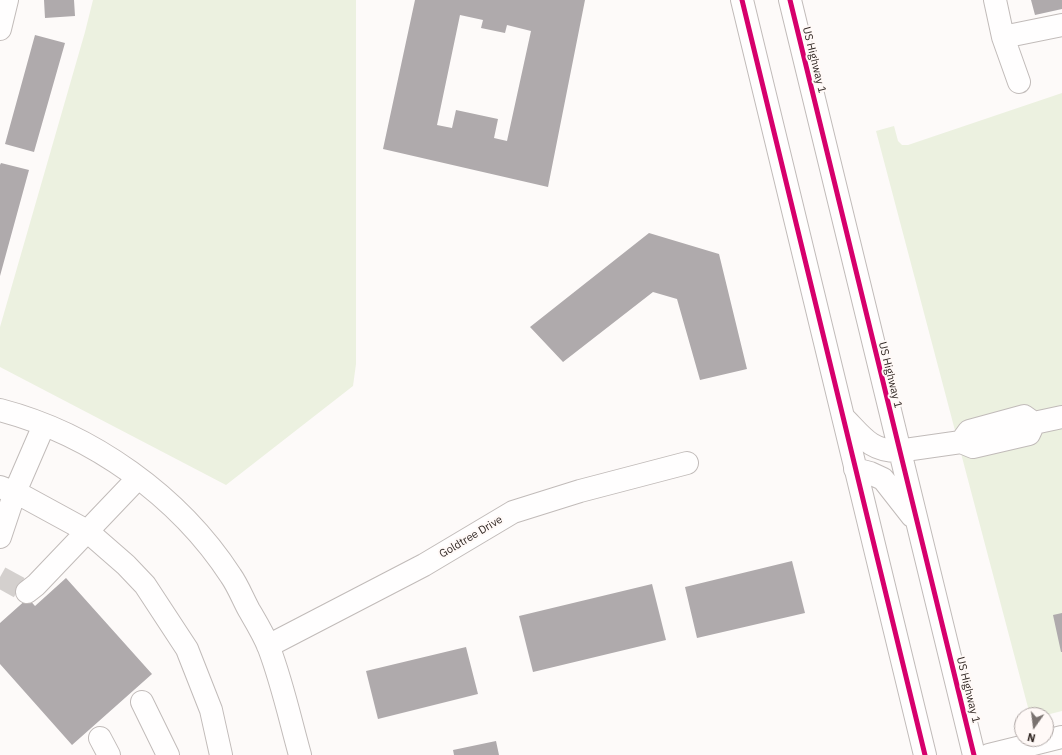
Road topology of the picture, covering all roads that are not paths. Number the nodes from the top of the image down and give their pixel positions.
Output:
1 (7, 0) edge
2 (742, 0) edge
3 (790, 0) edge
4 (995, 0) edge
5 (1062, 25) edge
6 (0, 29) edge
7 (1004, 37) junction
8 (1019, 82) dead end
9 (0, 410) edge
10 (843, 417) junction
11 (1062, 417) edge
12 (44, 425) junction
13 (898, 451) junction
14 (687, 463) dead end
15 (855, 469) junction
16 (138, 478) junction
17 (8, 490) edge
18 (916, 522) junction
19 (87, 531) junction
20 (0, 537) edge
21 (27, 592) dead end
22 (268, 646) junction
23 (142, 702) dead end
24 (1062, 738) edge
25 (168, 755) edge
26 (221, 755) edge
27 (300, 755) edge
28 (925, 755) edge
29 (974, 755) edge
30 (989, 755) edge

1 - 6 main road
2 - 10 main road
3 - 13 main road, US Highway 1
4 - 7 main road
5 - 7 main road
7 - 8 main road
9 - 12 main road
10 - 13 main road
10 - 15 main road
11 - 13 main road
12 - 16 main road
12 - 17 main road
13 - 18 main road, US Highway 1
14 - 22 main road, Goldtree Drive
15 - 18 main road
15 - 28 main road
16 - 19 main road
16 - 22 main road
17 - 19 main road
17 - 20 main road
18 - 29 main road, US Highway 1
19 - 21 main road
19 - 26 main road
22 - 27 main road
23 - 25 main road
24 - 30 main road

